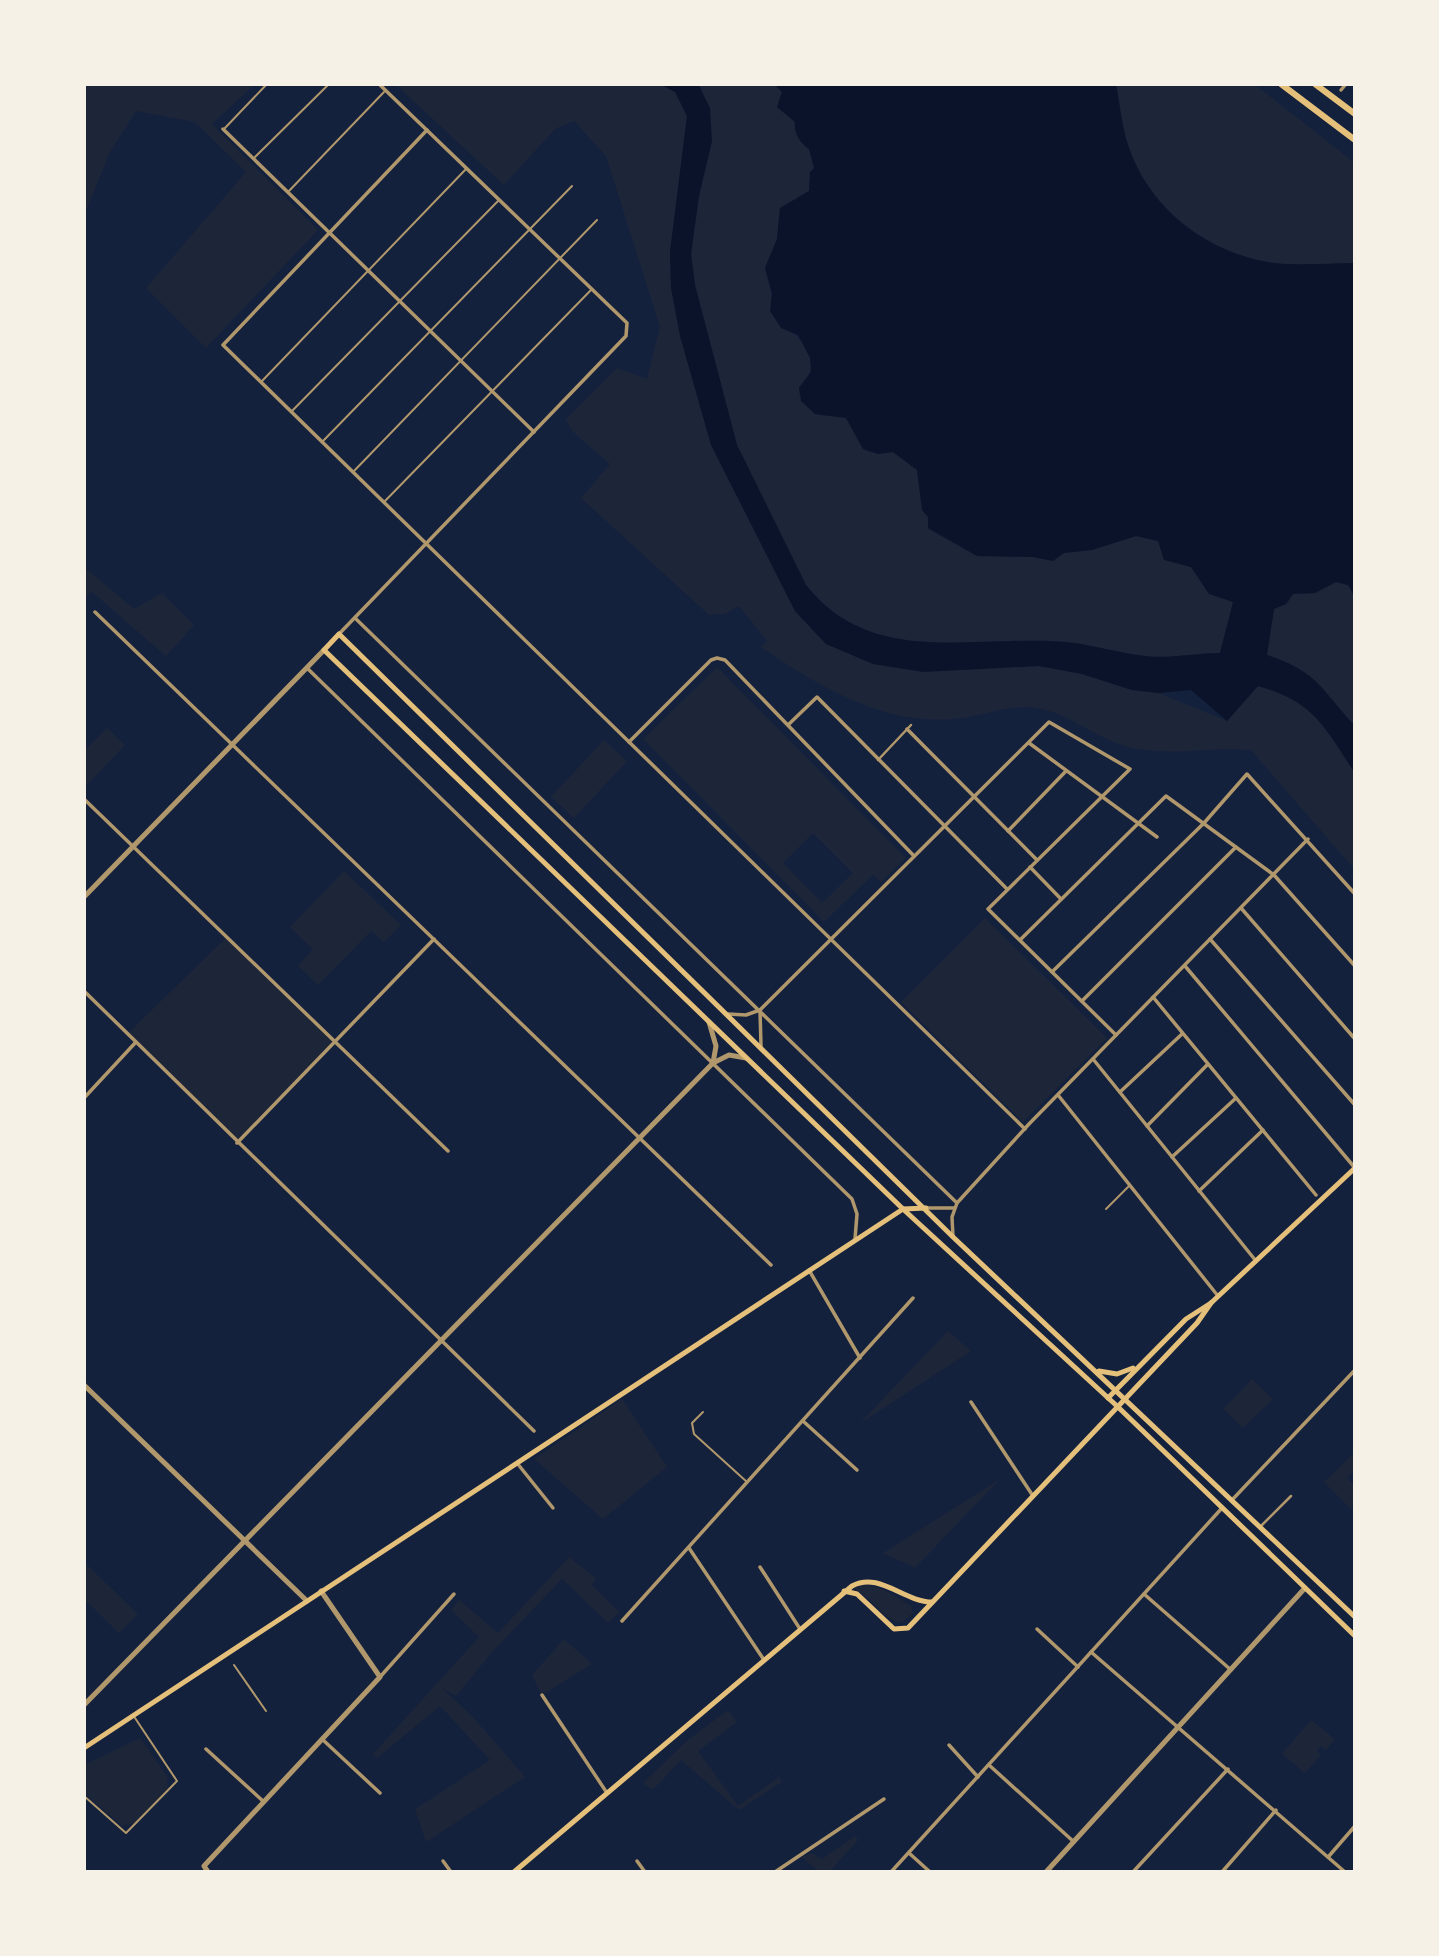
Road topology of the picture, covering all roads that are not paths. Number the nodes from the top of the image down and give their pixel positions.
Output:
1 (267, 84) edge
2 (329, 84) edge
3 (379, 84) edge
4 (1281, 84) edge
5 (1315, 84) edge
6 (1346, 84) edge
7 (386, 90) junction
8 (1341, 90) dead end
9 (1355, 114) edge
10 (223, 129) joint
11 (427, 130) junction
12 (1355, 140) edge
13 (253, 158) junction
14 (467, 169) junction
15 (572, 186) dead end
16 (288, 192) junction
17 (499, 200) junction
18 (597, 220) dead end
19 (529, 229) junction
20 (329, 233) junction
21 (560, 259) junction
22 (368, 271) junction
23 (592, 289) junction
24 (399, 301) junction
25 (430, 331) junction
26 (461, 361) junction
27 (261, 382) junction
28 (492, 391) junction
29 (291, 411) junction
30 (534, 432) junction
31 (322, 442) junction
32 (354, 472) junction
33 (384, 502) junction
34 (427, 543) junction
35 (95, 612) dead end
36 (355, 618) junction
37 (340, 634) junction
38 (324, 650) junction
39 (307, 667) junction
40 (788, 725) junction
41 (909, 727) joint
42 (629, 741) junction
43 (1028, 743) junction
44 (232, 745) junction
45 (878, 760) junction
46 (1066, 771) junction
47 (1102, 796) junction
48 (974, 797) junction
49 (84, 799) edge
50 (1204, 823) junction
51 (1138, 824) junction
52 (944, 827) junction
53 (1008, 831) junction
54 (1157, 837) dead end
55 (1308, 839) junction
56 (134, 846) junction
57 (1236, 847) junction
58 (914, 856) junction
59 (1037, 860) junction
60 (1030, 867) junction
61 (1275, 875) junction
62 (1007, 889) junction
63 (1355, 894) edge
64 (84, 897) edge
65 (1061, 899) junction
66 (1241, 908) junction
67 (434, 939) junction
68 (831, 939) junction
69 (1210, 939) junction
70 (1020, 940) junction
71 (1185, 965) junction
72 (1355, 966) edge
73 (1052, 972) junction
74 (84, 991) edge
75 (1153, 997) junction
76 (1082, 1001) junction
77 (760, 1010) junction
78 (728, 1014) junction
79 (708, 1021) junction
80 (1183, 1033) junction
81 (1116, 1035) junction
82 (1355, 1039) edge
83 (336, 1041) junction
84 (136, 1042) junction
85 (761, 1047) junction
86 (746, 1058) junction
87 (1093, 1059) junction
88 (713, 1063) junction
89 (1208, 1064) junction
90 (1120, 1092) junction
91 (1058, 1095) junction
92 (84, 1098) edge
93 (1236, 1098) junction
94 (1355, 1105) edge
95 (1147, 1126) junction
96 (1025, 1129) junction
97 (1263, 1130) junction
98 (639, 1138) junction
99 (237, 1143) junction
100 (448, 1151) dead end
101 (1172, 1157) junction
102 (1355, 1168) edge
103 (1130, 1185) junction
104 (1199, 1191) junction
105 (1316, 1195) dead end
106 (956, 1206) junction
107 (926, 1208) junction
108 (903, 1209) junction
109 (1106, 1209) dead end
110 (953, 1237) junction
111 (855, 1240) junction
112 (1256, 1261) junction
113 (771, 1265) dead end
114 (809, 1270) junction
115 (1218, 1296) junction
116 (913, 1298) dead end
117 (1211, 1303) junction
118 (442, 1341) junction
119 (860, 1358) junction
120 (1142, 1362) junction
121 (1096, 1370) junction
122 (1355, 1370) edge
123 (84, 1385) edge
124 (1117, 1389) junction
125 (1108, 1398) junction
126 (1127, 1398) junction
127 (971, 1402) dead end
128 (1118, 1407) junction
129 (703, 1412) dead end
130 (803, 1421) junction
131 (534, 1431) dead end
132 (517, 1463) junction
133 (857, 1470) dead end
134 (747, 1482) junction
135 (1033, 1496) junction
136 (1291, 1496) dead end
137 (1232, 1500) junction
138 (553, 1508) dead end
139 (1222, 1508) junction
140 (1260, 1527) junction
141 (246, 1542) junction
142 (689, 1547) junction
143 (760, 1567) dead end
144 (1305, 1588) junction
145 (321, 1591) junction
146 (844, 1591) junction
147 (454, 1594) dead end
148 (1144, 1594) junction
149 (307, 1601) junction
150 (932, 1602) junction
151 (1355, 1618) edge
152 (622, 1621) dead end
153 (800, 1629) junction
154 (1037, 1629) dead end
155 (1355, 1636) edge
156 (1091, 1652) junction
157 (764, 1660) junction
158 (234, 1665) dead end
159 (1078, 1667) junction
160 (1231, 1670) junction
161 (380, 1677) junction
162 (542, 1695) dead end
163 (84, 1705) edge
164 (266, 1711) dead end
165 (134, 1715) junction
166 (1179, 1727) junction
167 (322, 1739) junction
168 (949, 1745) dead end
169 (84, 1748) edge
170 (206, 1749) dead end
171 (989, 1765) junction
172 (1228, 1769) junction
173 (978, 1777) junction
174 (380, 1793) dead end
175 (607, 1793) junction
176 (84, 1796) edge
177 (884, 1799) dead end
178 (264, 1802) junction
179 (1276, 1810) junction
180 (1355, 1826) edge
181 (1074, 1842) junction
182 (909, 1853) junction
183 (1329, 1856) junction
184 (443, 1861) dead end
185 (638, 1861) dead end
186 (206, 1869) edge
187 (200, 1872) edge
188 (451, 1872) edge
189 (514, 1872) edge
190 (645, 1872) edge
191 (775, 1872) edge
192 (891, 1872) edge
193 (929, 1872) edge
194 (1046, 1872) edge
195 (1133, 1872) edge
196 (1222, 1872) edge
197 (1345, 1872) edge

1 - 10 lane
2 - 13 lane
3 - 7 street
4 - 12 main road
5 - 9 main road
6 - 8 street
7 - 11 street
7 - 16 lane
10 - 13 street
11 - 14 street
11 - 20 street
13 - 16 street
14 - 17 street
14 - 22 lane
15 - 19 lane
16 - 20 street
17 - 19 street
17 - 24 lane
18 - 21 lane
19 - 21 street
19 - 25 lane
20 - 22 street
20 - 27 street
21 - 23 street
21 - 26 lane
22 - 24 street
22 - 27 lane
23 - 28 lane
23 - 30 street
24 - 25 street
24 - 29 lane
25 - 26 street
25 - 31 lane
26 - 28 street
26 - 32 lane
27 - 29 street
28 - 30 street
28 - 33 lane
29 - 31 street
30 - 34 street
31 - 32 street
32 - 33 street
33 - 34 street
34 - 36 street
34 - 42 street
35 - 44 street
36 - 37 street
36 - 77 street
37 - 38 main road
37 - 78 main road
38 - 39 street
38 - 79 main road
39 - 44 street
39 - 88 street
40 - 42 street
40 - 45 street
40 - 58 street
41 - 45 street
41 - 48 street
42 - 68 street
43 - 46 street
43 - 47 street
43 - 48 street
44 - 56 street
44 - 67 street
45 - 52 street
46 - 47 street
46 - 53 street
47 - 51 street
47 - 59 street
48 - 52 street
48 - 53 street
49 - 56 street
50 - 51 street
50 - 55 street
50 - 57 street
50 - 73 street
51 - 54 street
51 - 65 street
52 - 58 street
52 - 62 street
53 - 59 street
55 - 61 street
55 - 63 street
56 - 64 street
56 - 83 street
57 - 61 street
57 - 76 street
58 - 68 street
59 - 60 street
60 - 62 street
60 - 65 street
61 - 66 street
61 - 72 street
62 - 70 street
65 - 70 street
66 - 69 street
66 - 82 street
67 - 83 street
67 - 98 street
68 - 77 street
68 - 96 street
69 - 71 street
69 - 94 street
70 - 73 street
71 - 75 street
71 - 102 street
73 - 76 street
74 - 84 street
75 - 80 street
75 - 81 street
76 - 81 street
77 - 78 street
77 - 85 street
77 - 106 street
78 - 85 main road
79 - 86 main road
79 - 88 street
80 - 89 street
80 - 90 street
81 - 87 street
83 - 99 street
83 - 100 street
84 - 92 street
84 - 99 street
85 - 107 main road
86 - 88 street
86 - 108 main road
87 - 90 street
87 - 91 street
88 - 98 street
88 - 111 street
89 - 93 street
89 - 95 street
90 - 95 street
91 - 96 street
91 - 103 street
93 - 97 street
93 - 101 street
95 - 101 street
96 - 106 street
97 - 104 street
97 - 105 street
98 - 113 street
98 - 118 street
99 - 118 street
101 - 104 street
102 - 112 main road
103 - 109 lane
103 - 115 street
104 - 112 street
106 - 107 street
106 - 110 street
107 - 108 main road
107 - 110 main road
108 - 111 main road
108 - 125 main road
110 - 121 main road
111 - 114 main road
112 - 115 main road
114 - 119 street
114 - 132 main road
115 - 117 main road
116 - 119 street
117 - 120 main road
117 - 126 main road
118 - 131 street
118 - 141 street
119 - 130 street
120 - 121 main road
120 - 124 main road
121 - 124 main road
122 - 137 street
123 - 141 street
124 - 125 main road
124 - 126 main road
125 - 128 main road
126 - 128 main road
126 - 137 main road
127 - 135 street
128 - 135 main road
128 - 139 main road
129 - 134 lane
130 - 133 street
130 - 134 street
132 - 138 street
132 - 145 main road
134 - 142 street
135 - 150 main road
136 - 140 street
137 - 140 main road
139 - 144 main road
139 - 148 street
140 - 151 main road
141 - 149 street
141 - 163 street
142 - 152 street
142 - 157 street
143 - 153 street
144 - 155 main road
144 - 160 street
145 - 149 main road
145 - 161 street
146 - 150 main road
146 - 150 main road
146 - 153 main road
147 - 161 street
148 - 156 street
148 - 160 street
149 - 165 main road
153 - 157 main road
154 - 159 street
156 - 159 street
156 - 166 street
157 - 175 main road
158 - 164 lane
159 - 171 street
160 - 166 street
161 - 167 street
162 - 175 street
165 - 169 main road
165 - 176 lane
166 - 172 street
166 - 181 street
167 - 174 street
167 - 178 street
168 - 173 street
170 - 178 street
171 - 173 street
171 - 181 street
172 - 179 street
172 - 195 street
173 - 182 street
175 - 189 main road
177 - 191 street
178 - 186 street
179 - 183 street
179 - 196 street
180 - 183 street
181 - 194 street
182 - 192 street
182 - 193 street
183 - 197 street
184 - 188 street
185 - 190 street
186 - 187 lane

